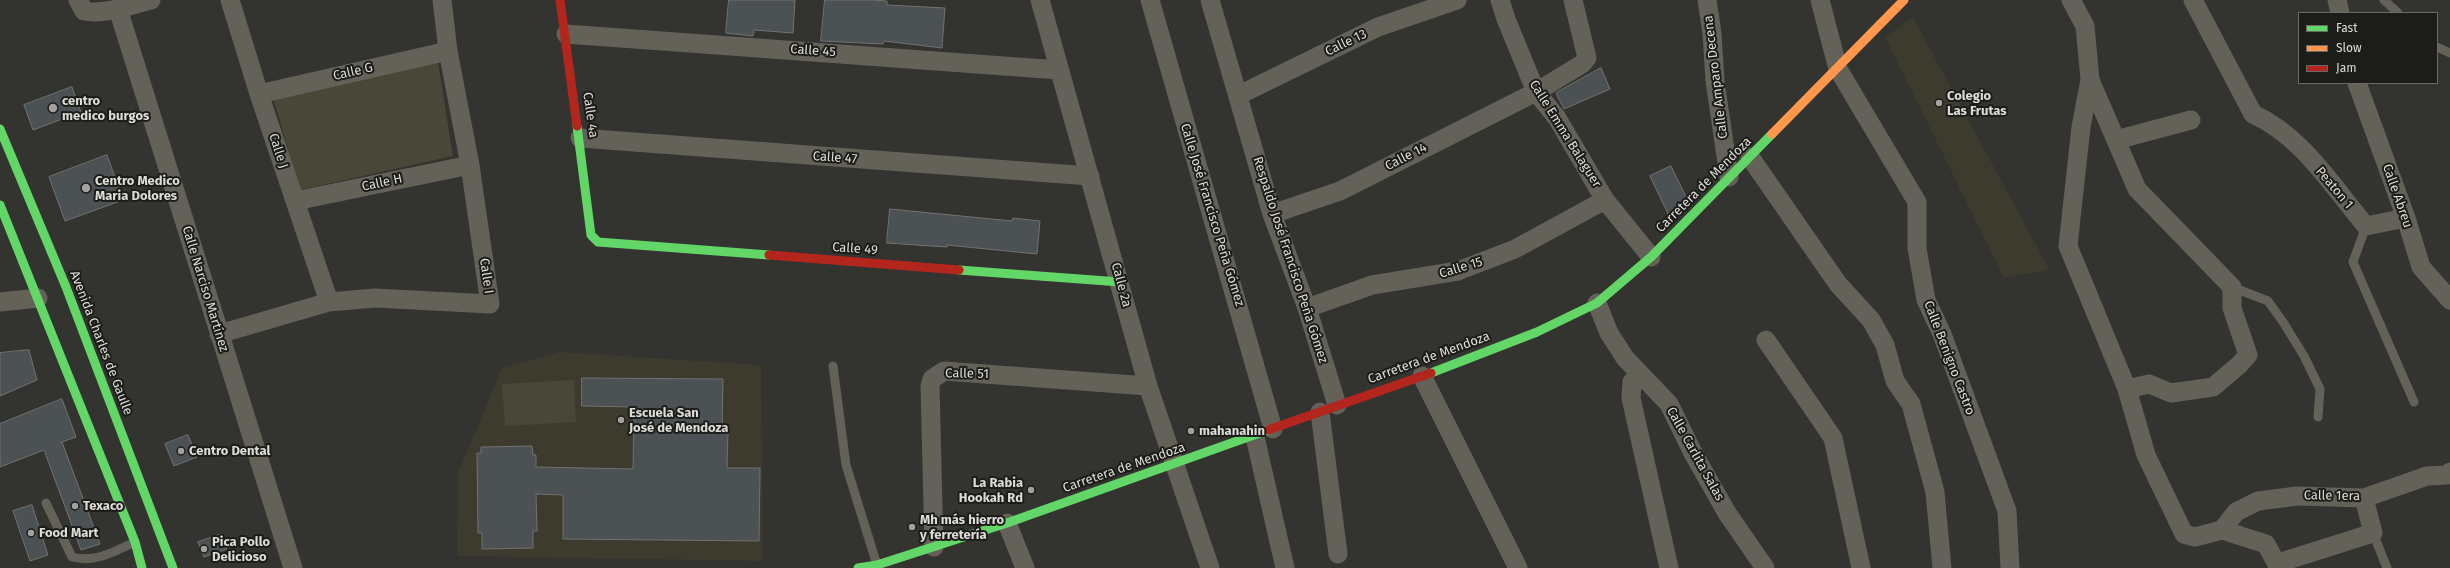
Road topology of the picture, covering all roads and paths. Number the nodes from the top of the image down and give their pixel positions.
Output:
1 (78, 0) edge
2 (151, 0) edge
3 (230, 0) edge
4 (442, 0) edge
5 (560, 0) edge
6 (1040, 0) edge
7 (1150, 0) edge
8 (1210, 0) edge
9 (1457, 0) edge
10 (1500, 0) edge
11 (1573, 0) edge
12 (1707, 0) edge
13 (1820, 0) edge
14 (1904, 0) edge
15 (2071, 0) edge
16 (2193, 0) edge
17 (2337, 0) edge
18 (2384, 0) edge
19 (118, 9) junction
20 (2340, 12) edge
21 (2397, 12) edge
22 (566, 34) junction
23 (2438, 47) edge
24 (448, 50) junction
25 (2450, 53) edge
26 (1838, 69) junction
27 (1059, 70) junction
28 (2090, 80) junction
29 (2357, 84) edge
30 (1536, 92) junction
31 (259, 94) junction
32 (1239, 95) junction
33 (2191, 120) dead end
34 (0, 129) edge
35 (580, 138) junction
36 (2116, 140) junction
37 (1750, 157) junction
38 (470, 165) junction
39 (1090, 176) junction
40 (1729, 177) junction
41 (1606, 200) junction
42 (295, 201) junction
43 (0, 205) edge
44 (1272, 214) junction
45 (2406, 218) junction
46 (2366, 226) junction
47 (591, 235) joint
48 (1651, 257) junction
49 (1120, 282) junction
50 (2232, 287) junction
51 (38, 298) junction
52 (2450, 300) edge
53 (0, 302) edge
54 (329, 302) junction
55 (1597, 302) junction
56 (1307, 308) junction
57 (219, 334) junction
58 (1766, 340) dead end
59 (833, 366) dead end
60 (1640, 375) junction
61 (1422, 376) junction
62 (1148, 386) junction
63 (2127, 389) junction
64 (2414, 402) dead end
65 (1337, 405) junction
66 (1320, 412) junction
67 (2318, 417) dead end
68 (1273, 429) junction
69 (1254, 437) junction
70 (1174, 464) junction
71 (2449, 477) edge
72 (2364, 498) junction
73 (46, 503) dead end
74 (1007, 523) junction
75 (2222, 530) junction
76 (2373, 534) junction
77 (135, 542) junction
78 (934, 547) junction
79 (1338, 554) dead end
80 (877, 565) junction
81 (2278, 565) edge
82 (142, 568) edge
83 (173, 568) edge
84 (293, 568) edge
85 (858, 568) edge
86 (1025, 568) edge
87 (1210, 568) edge
88 (1285, 568) edge
89 (1518, 568) edge
90 (1668, 568) edge
91 (1765, 568) edge
92 (1861, 568) edge
93 (1942, 568) edge
94 (2010, 568) edge
95 (2386, 568) edge

1 - 19 street
2 - 19 street
3 - 31 street, Calle J
4 - 24 street, Calle I
5 - 22 street, Calle 4a
6 - 27 street, Calle 2a
7 - 68 street, Calle José Francisco Peña Gómez
8 - 32 street, Respaldo José Francisco Peña Gómez
9 - 32 street, Calle 13
10 - 30 street, Calle Emma Balaguer
11 - 30 street, Calle 14
12 - 40 street, Calle Amparo Decena
13 - 26 street, Calle Benigno Castro
14 - 26 street, Carretera de Mendoza
15 - 28 street
16 - 46 street, Peaton 1
17 - 20 street
18 - 21 lane
19 - 57 street, Calle Narciso Martínez
22 - 27 street, Calle 45
22 - 35 street, Calle 4a
23 - 25 lane
24 - 31 street, Calle G
24 - 38 street, Calle I
26 - 37 street, Carretera de Mendoza
26 - 94 street, Calle Benigno Castro
27 - 39 street, Calle 2a
28 - 36 street
28 - 63 street
29 - 45 street, Calle Abreu
30 - 41 street, Calle Emma Balaguer
30 - 44 street, Calle 14
31 - 42 street, Calle J
32 - 44 street, Respaldo José Francisco Peña Gómez
33 - 36 street
34 - 83 street, Avenida Charles de Gaulle
35 - 39 street, Calle 47
35 - 47 street, Calle 4a
36 - 50 street
37 - 40 street, Carretera de Mendoza
37 - 93 street
38 - 42 street, Calle H
38 - 54 street, Calle I
39 - 49 street, Calle 2a
40 - 48 street, Carretera de Mendoza
41 - 48 street, Calle Emma Balaguer
41 - 56 street, Calle 15
42 - 54 street, Calle J
43 - 51 street
44 - 56 street, Respaldo José Francisco Peña Gómez
45 - 46 street
45 - 52 street, Calle Abreu
46 - 64 lane
47 - 49 street, Calle 49
48 - 55 street, Carretera de Mendoza
49 - 62 street, Calle 2a
50 - 63 street
50 - 67 lane
51 - 53 street
51 - 77 street
54 - 57 street, Calle I
55 - 60 street, Calle Carlita Salas
55 - 61 street, Carretera de Mendoza
56 - 65 street, Respaldo José Francisco Peña Gómez
57 - 84 street, Calle Narciso Martínez
58 - 92 street
59 - 80 lane
60 - 90 street
60 - 91 street, Calle Carlita Salas
61 - 65 street, Carretera de Mendoza
61 - 89 street
62 - 70 street, Calle 2a
62 - 78 street, Calle 51
63 - 75 street
65 - 66 street, Carretera de Mendoza
66 - 68 street, Carretera de Mendoza
66 - 79 street
68 - 69 street, Carretera de Mendoza
69 - 70 street, Carretera de Mendoza
69 - 88 street
70 - 74 street, Carretera de Mendoza
70 - 87 street, Calle 2a
71 - 72 street, Calle 1era
72 - 75 street, Calle 1era
72 - 76 street
73 - 77 lane
74 - 78 street, Carretera de Mendoza
74 - 86 street
75 - 81 street
76 - 81 street
76 - 95 lane
77 - 82 street
78 - 80 street, Carretera de Mendoza
80 - 85 street, Carretera de Mendoza

